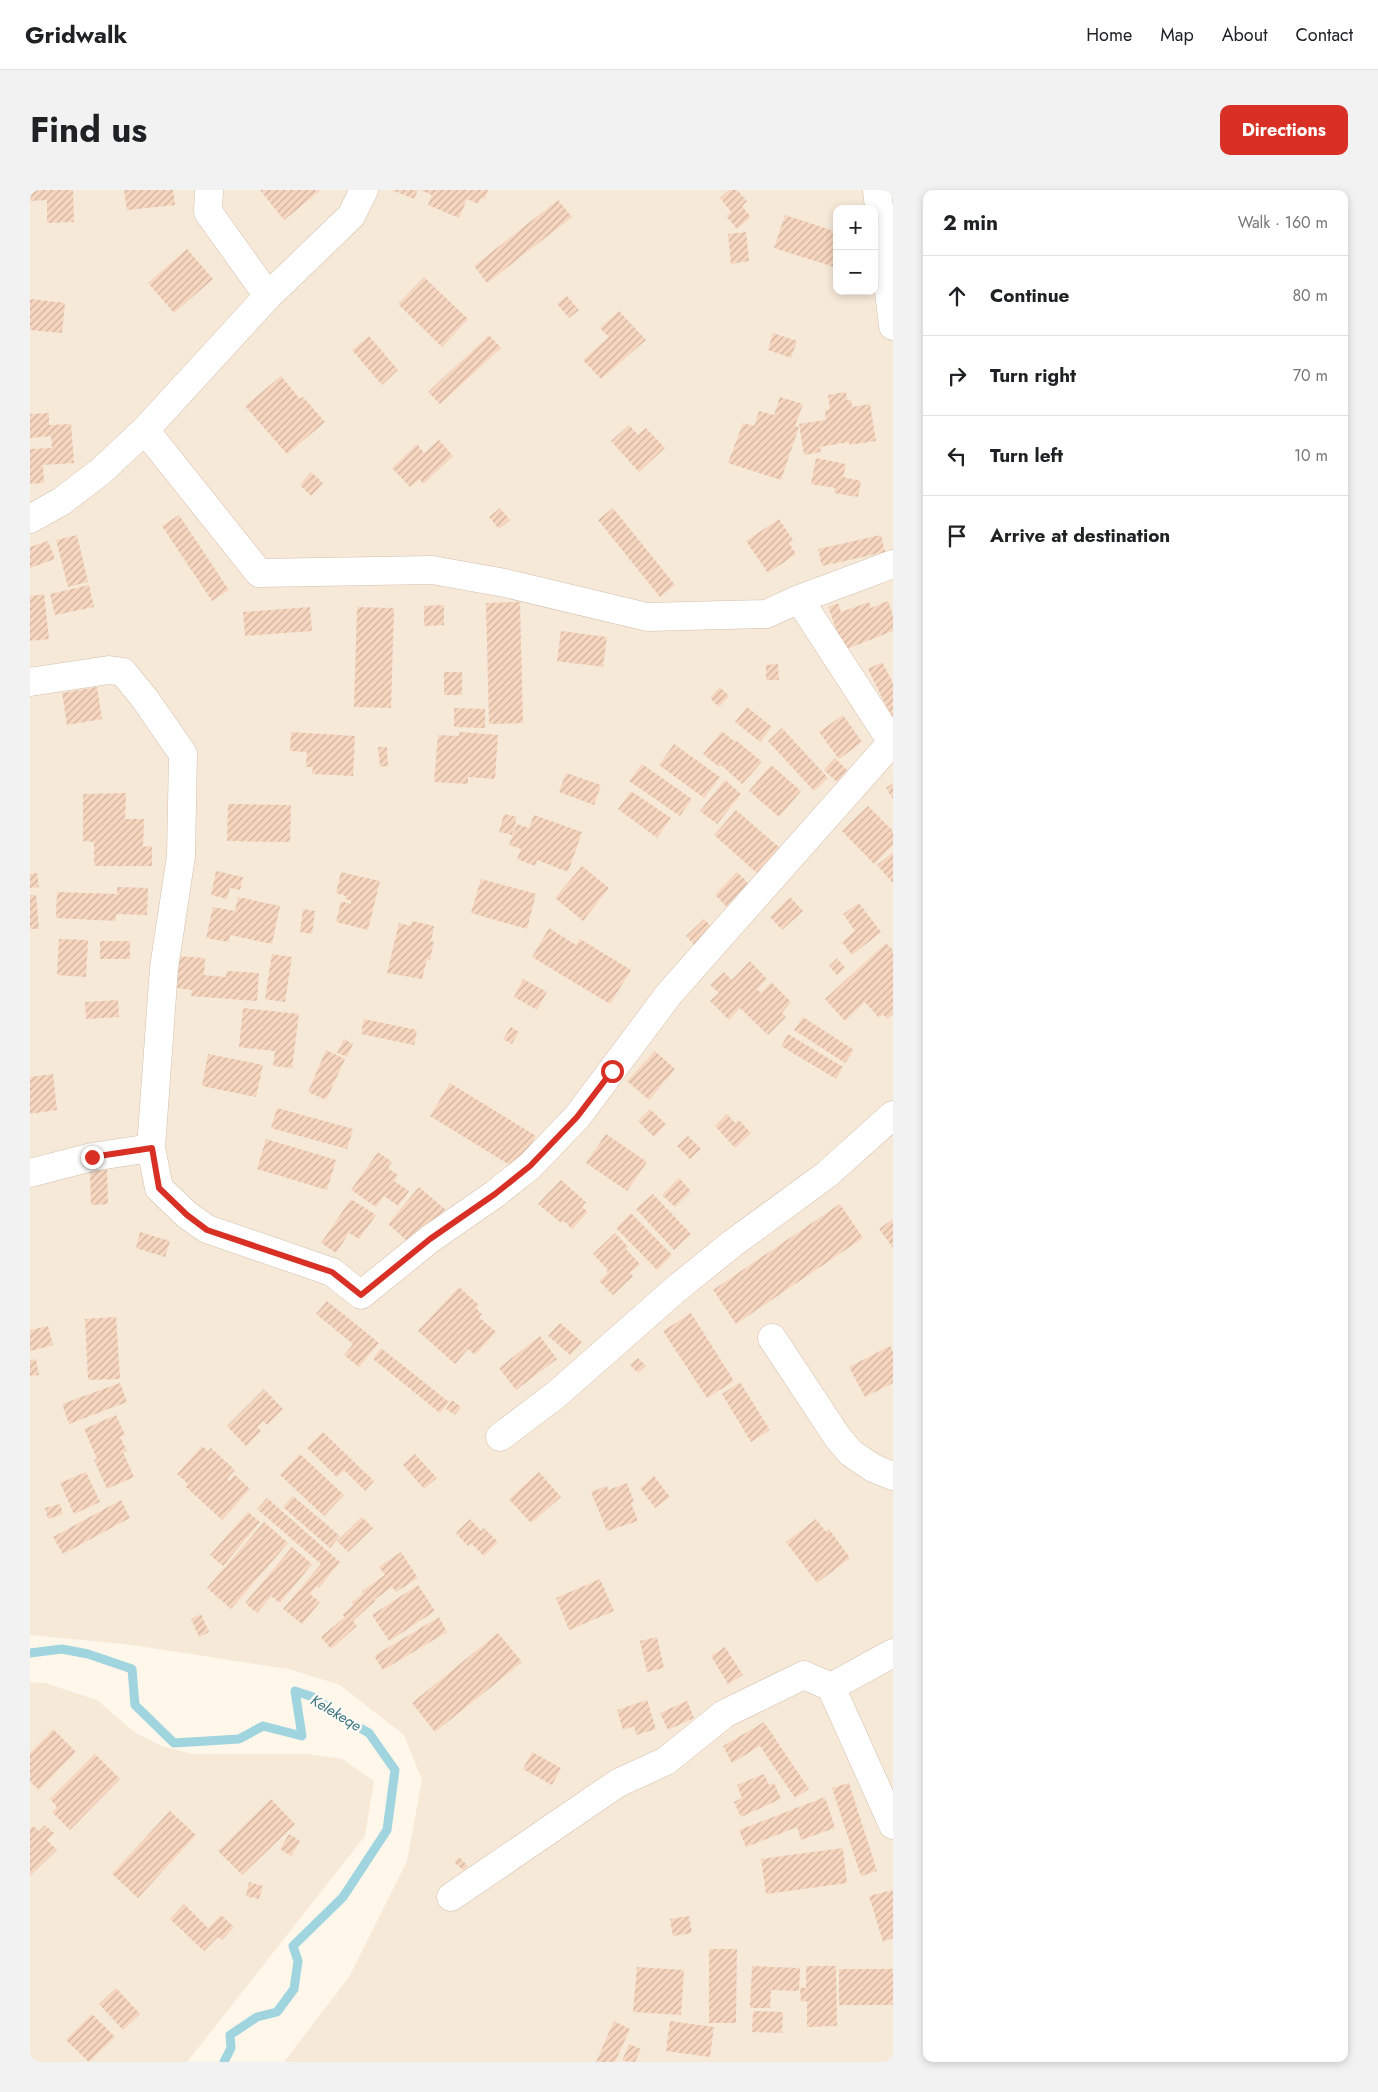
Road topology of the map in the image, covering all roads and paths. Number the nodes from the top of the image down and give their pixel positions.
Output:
1 (209, 190) edge
2 (364, 190) edge
3 (877, 190) edge
4 (268, 296) junction
5 (893, 326) edge
6 (145, 430) junction
7 (30, 519) edge
8 (893, 564) edge
9 (799, 599) junction
10 (30, 682) edge
11 (893, 1115) edge
12 (152, 1148) junction
13 (30, 1173) edge
14 (772, 1338) dead end
15 (500, 1437) dead end
16 (893, 1476) edge
17 (893, 1653) edge
18 (831, 1687) junction
19 (893, 1825) edge
20 (451, 1897) dead end

1 - 4 street
2 - 4 street
3 - 5 street
4 - 6 street
6 - 7 street
6 - 9 street
8 - 9 street
9 - 12 street
10 - 12 street
11 - 15 street
12 - 13 street
14 - 16 street
17 - 18 street
18 - 19 street
18 - 20 street

